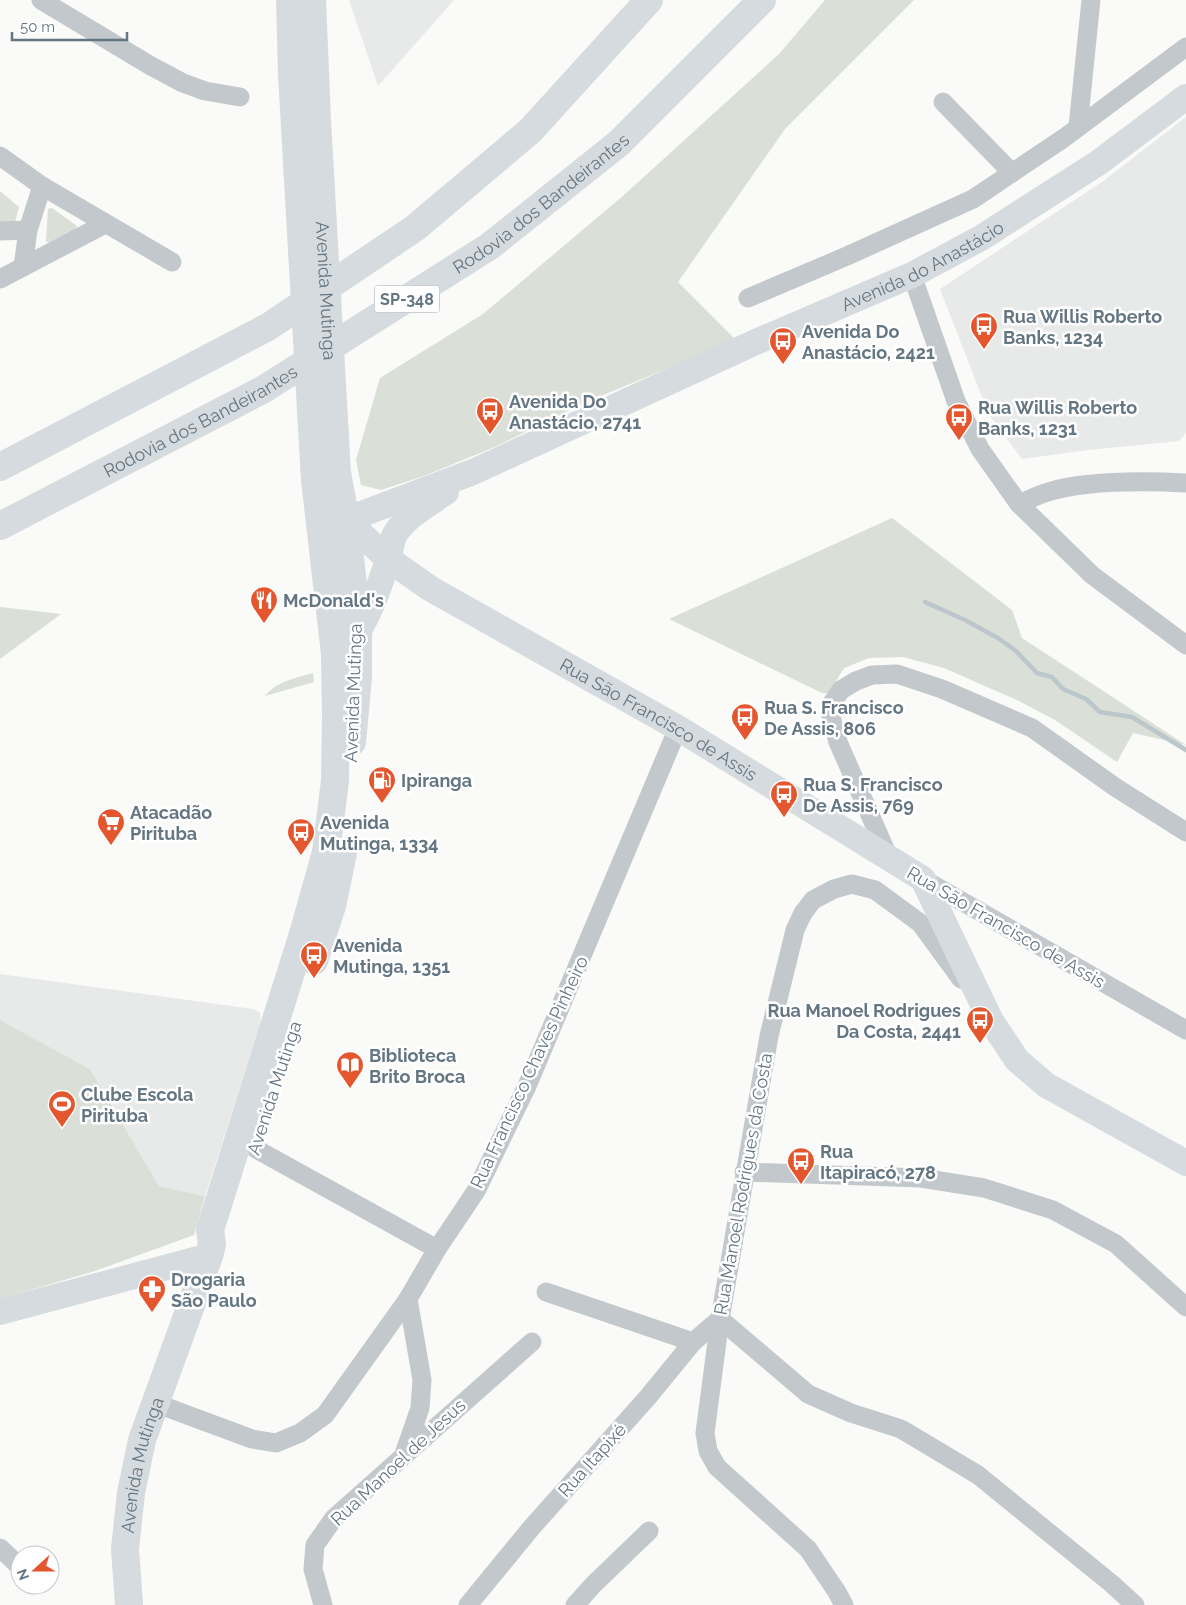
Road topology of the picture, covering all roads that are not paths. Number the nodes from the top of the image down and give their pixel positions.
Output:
1 (41, 0) edge
2 (290, 0) edge
3 (312, 0) edge
4 (648, 0) edge
5 (762, 0) edge
6 (1091, 0) edge
7 (1186, 47) edge
8 (240, 97) dead end
9 (1186, 97) edge
10 (943, 102) dead end
11 (1078, 127) junction
12 (307, 148) junction
13 (0, 156) edge
14 (1012, 173) junction
15 (42, 186) junction
16 (105, 224) junction
17 (28, 230) junction
18 (0, 231) edge
19 (172, 262) dead end
20 (23, 267) junction
21 (912, 275) junction
22 (0, 279) edge
23 (748, 298) dead end
24 (0, 467) edge
25 (473, 472) junction
26 (326, 477) junction
27 (1186, 483) edge
28 (1019, 504) junction
29 (346, 520) junction
30 (0, 526) edge
31 (321, 533) junction
32 (388, 559) junction
33 (326, 581) junction
34 (358, 632) junction
35 (1186, 645) edge
36 (678, 728) junction
37 (1186, 832) edge
38 (889, 858) junction
39 (923, 879) junction
40 (991, 1021) junction
41 (1186, 1030) edge
42 (256, 1149) junction
43 (1186, 1163) edge
44 (744, 1172) junction
45 (436, 1249) junction
46 (210, 1250) junction
47 (546, 1292) dead end
48 (408, 1299) junction
49 (1186, 1307) edge
50 (0, 1312) edge
51 (720, 1319) junction
52 (532, 1342) dead end
53 (693, 1342) junction
54 (155, 1403) junction
55 (404, 1455) junction
56 (649, 1531) dead end
57 (0, 1548) edge
58 (10, 1558) edge
59 (129, 1605) edge
60 (323, 1605) edge
61 (468, 1605) edge
62 (575, 1605) edge
63 (844, 1605) edge
64 (1135, 1605) edge

1 - 8 street
2 - 12 main road, Avenida Mutinga
3 - 12 main road, Avenida Mutinga
4 - 24 main road, SP-348
5 - 30 main road, Rodovia dos Bandeirantes / SP-348
6 - 11 street
7 - 11 street, Avenida do Anastácio
9 - 21 street, Avenida do Anastácio
10 - 14 street
11 - 14 street, Avenida do Anastácio
12 - 26 main road, Avenida Mutinga
13 - 15 street
14 - 23 street, Avenida do Anastácio
15 - 16 street
15 - 17 street
16 - 19 street
16 - 20 street
17 - 18 street
17 - 20 street
20 - 22 street
21 - 25 street, Avenida do Anastácio
21 - 28 street
25 - 29 street, Avenida do Anastácio
25 - 32 street, Avenida do Anastácio
26 - 29 main road, Avenida Mutinga
26 - 31 main road, Avenida Mutinga
27 - 28 street
28 - 35 street
29 - 31 street, Avenida do Anastácio
29 - 32 street, Rua São Francisco de Assis
29 - 34 main road, Avenida Mutinga
31 - 33 main road, Avenida Mutinga
32 - 34 street, Avenida do Anastácio
32 - 36 street, Rua São Francisco de Assis
33 - 34 main road
33 - 46 main road, Avenida Mutinga
34 - 42 main road, Avenida Mutinga
36 - 38 street, Rua São Francisco de Assis
36 - 45 street, Rua Francisco Chaves Pinheiro
37 - 38 street
38 - 39 street, Rua São Francisco de Assis
39 - 40 street
39 - 41 street, Rua São Francisco de Assis
40 - 43 street
40 - 44 street, Rua Manoel Rodrigues da Costa
42 - 45 street
42 - 46 main road, Avenida Mutinga
44 - 49 street
44 - 51 street, Rua Manoel Rodrigues da Costa
45 - 48 street, Rua Francisco Chaves Pinheiro
46 - 50 street
46 - 54 main road, Avenida Mutinga
47 - 53 street
48 - 54 street, Rua Francisco Chaves Pinheiro
48 - 55 street
51 - 53 street, Rua Itapixé
51 - 63 street, Rua Manoel Rodrigues da Costa
51 - 64 street
52 - 55 street, Rua Manoel de Jesus
53 - 61 street, Rua Itapixé
54 - 59 main road, Avenida Mutinga
55 - 60 street, Rua Manoel de Jesus
56 - 62 street
57 - 58 street

